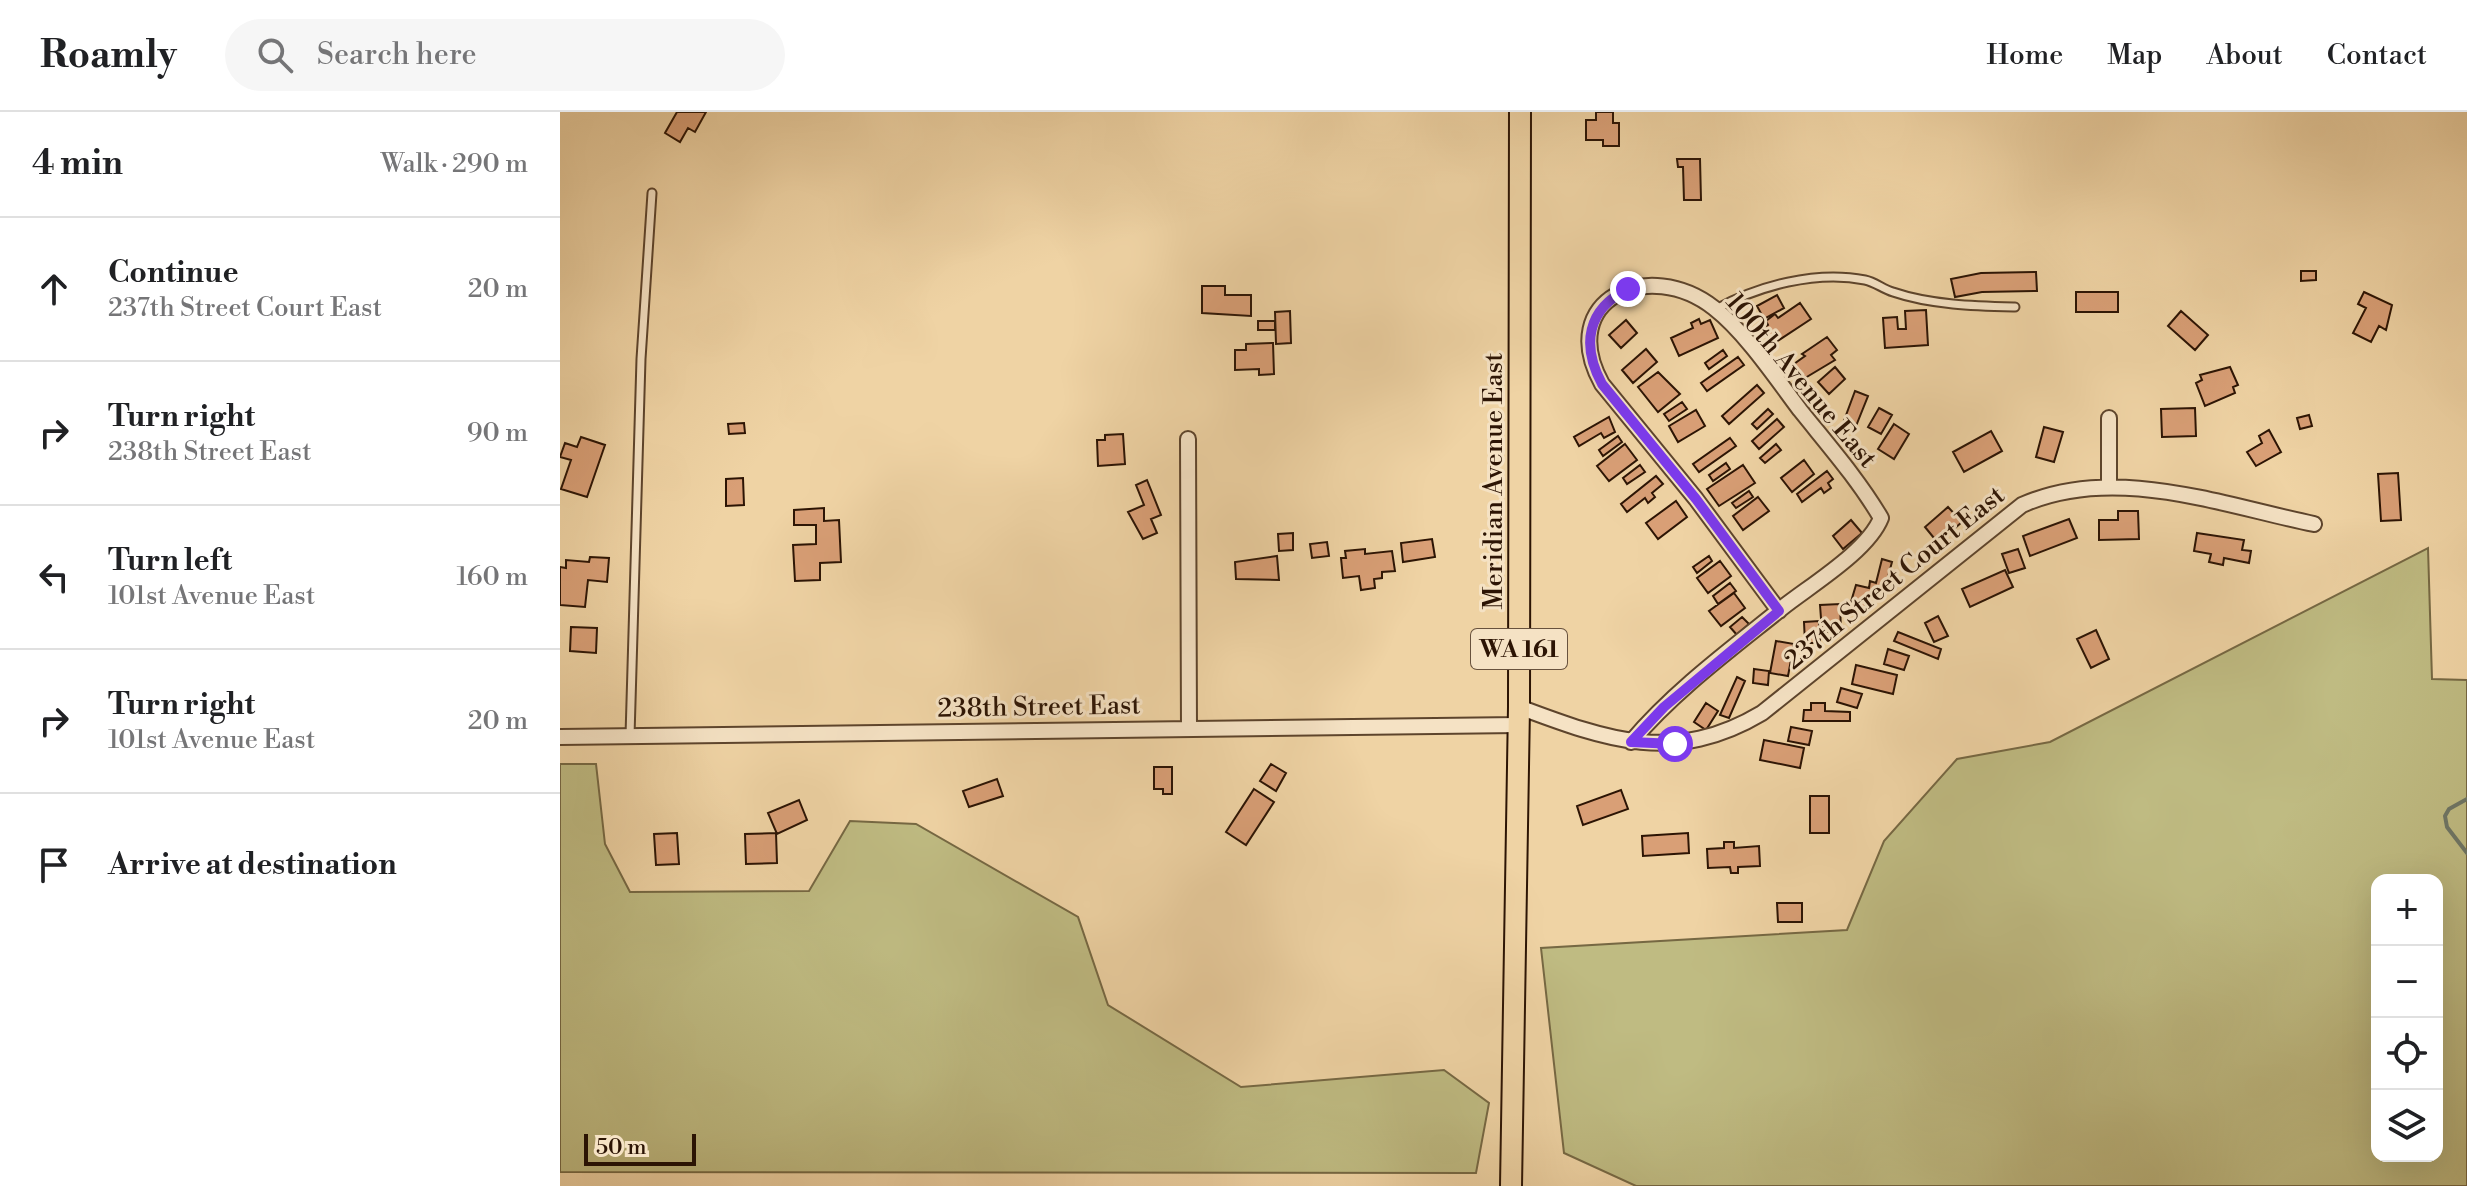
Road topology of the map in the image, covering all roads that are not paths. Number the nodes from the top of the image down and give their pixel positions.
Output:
1 (1520, 112) edge
2 (652, 193) dead end
3 (2015, 307) dead end
4 (1716, 309) junction
5 (2109, 418) dead end
6 (1188, 439) dead end
7 (2109, 486) junction
8 (2314, 524) dead end
9 (1779, 611) junction
10 (1518, 716) junction
11 (1189, 728) junction
12 (630, 736) junction
13 (560, 737) edge
14 (1631, 742) junction
15 (1511, 1186) edge

1 - 10 main road, Meridian Avenue East / WA 161
2 - 12 lane
3 - 4 lane
4 - 9 street, 100th Avenue East
4 - 9 street, 100th Avenue East
5 - 7 street
6 - 11 street
7 - 8 street, 237th Street Court East
7 - 14 street, 237th Street Court East
9 - 14 street
10 - 11 street, 238th Street East
10 - 14 street, 237th Street Court East
10 - 15 main road, Meridian Avenue East / WA 161
11 - 12 street, 238th Street East
12 - 13 street, 238th Street East

